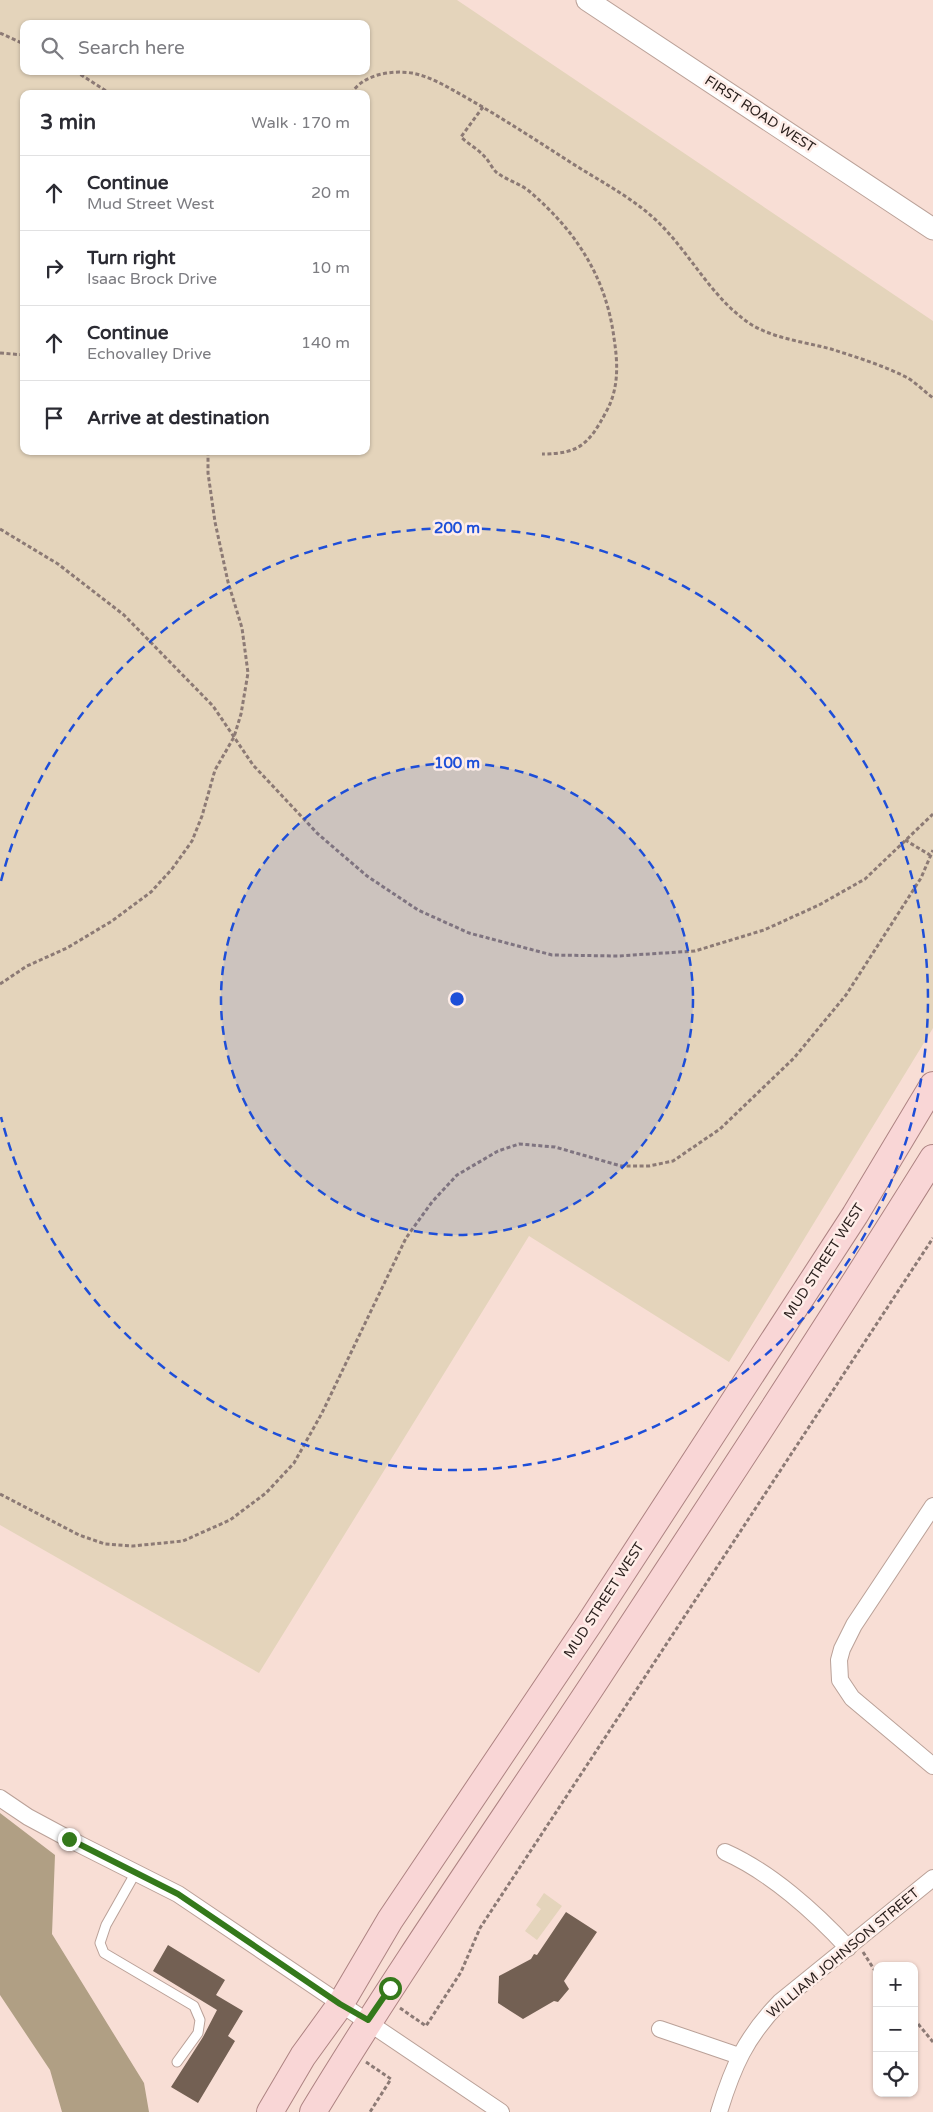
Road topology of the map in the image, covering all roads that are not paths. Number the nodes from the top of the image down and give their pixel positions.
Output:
1 (587, 0) edge
2 (933, 229) edge
3 (933, 1085) edge
4 (933, 1158) edge
5 (933, 1506) edge
6 (933, 1766) edge
7 (0, 1798) edge
8 (725, 1852) dead end
9 (136, 1872) junction
10 (933, 1878) edge
11 (852, 1944) junction
12 (340, 2004) junction
13 (376, 2026) junction
14 (660, 2030) dead end
15 (739, 2056) junction
16 (177, 2062) dead end
17 (270, 2112) edge
18 (313, 2112) edge
19 (501, 2112) edge
20 (719, 2112) edge

1 - 2 street, FIRST ROAD WEST
3 - 12 main road, MUD STREET WEST
4 - 13 main road
5 - 6 street
7 - 9 street
8 - 11 street
9 - 12 street
9 - 16 lane
10 - 11 street, WILLIAM JOHNSON STREET
11 - 15 street, WILLIAM JOHNSON STREET
12 - 13 street
12 - 17 main road, MUD STREET WEST
13 - 18 main road
13 - 19 street
14 - 15 street
15 - 20 street, WILLIAM JOHNSON STREET

